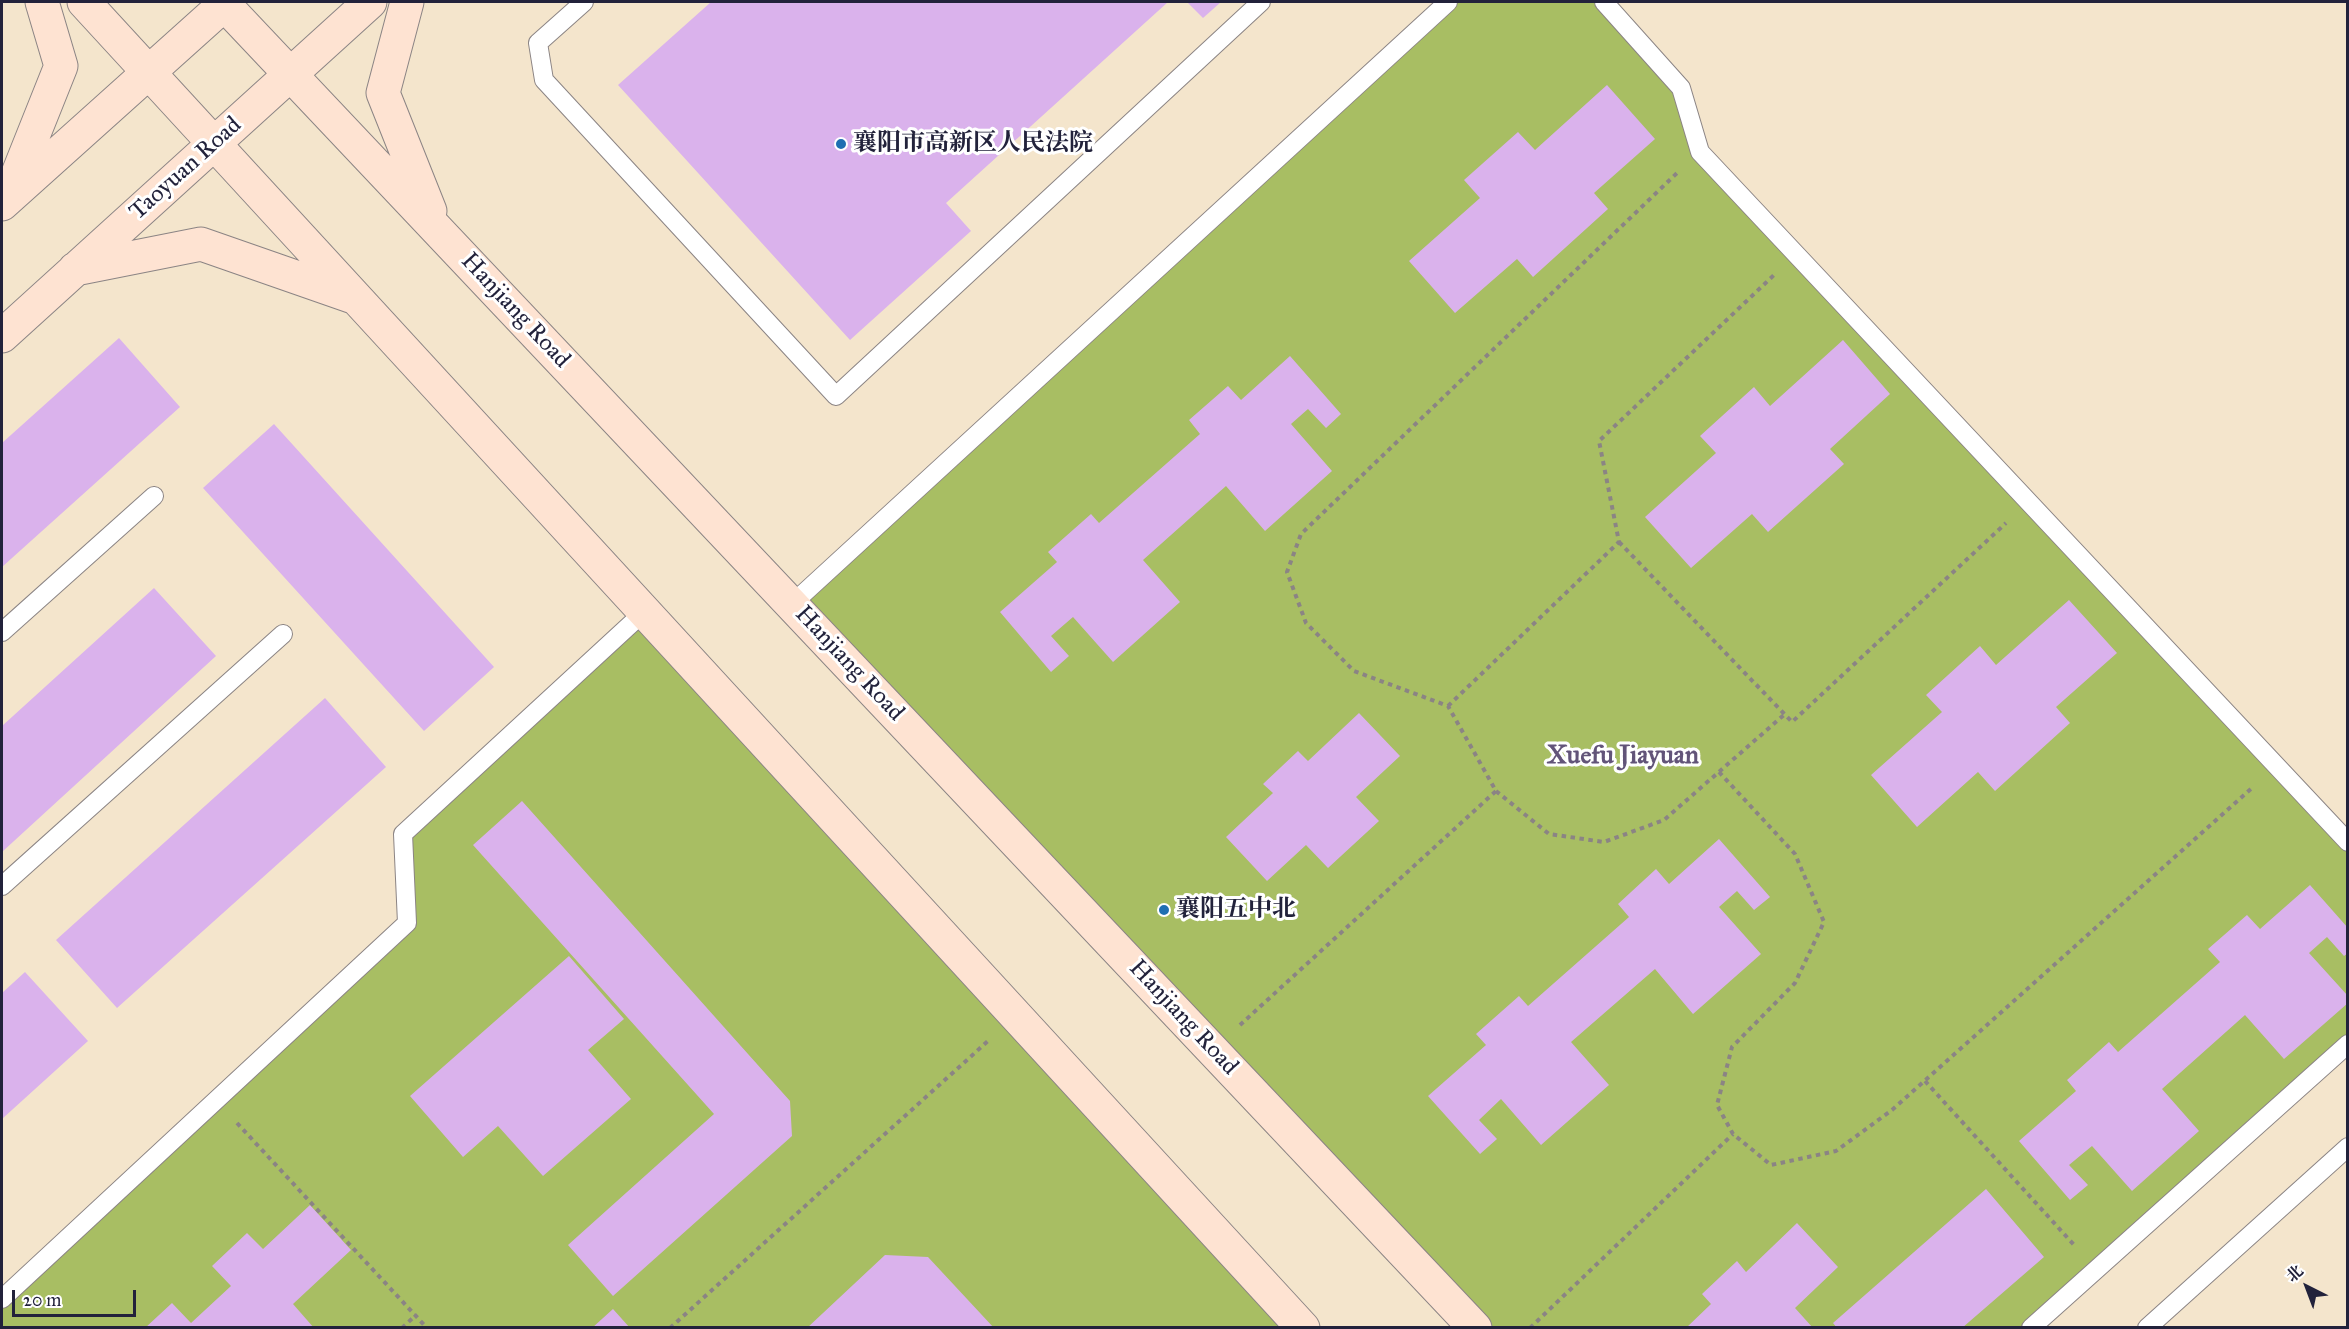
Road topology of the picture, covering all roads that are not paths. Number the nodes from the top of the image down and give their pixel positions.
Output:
1 (42, 2) edge
2 (84, 2) edge
3 (225, 2) edge
4 (370, 2) edge
5 (407, 2) edge
6 (584, 2) edge
7 (1261, 2) edge
8 (1448, 2) edge
9 (1604, 2) edge
10 (149, 73) junction
11 (290, 74) junction
12 (213, 144) junction
13 (4, 202) edge
14 (436, 227) junction
15 (75, 269) junction
16 (356, 299) junction
17 (2, 336) edge
18 (154, 496) dead end
19 (792, 604) junction
20 (644, 612) junction
21 (2, 632) edge
22 (283, 634) dead end
23 (2348, 842) edge
24 (2, 886) edge
25 (2348, 1044) edge
26 (2348, 1147) edge
27 (2, 1299) edge
28 (1303, 1328) edge
29 (1475, 1328) edge
30 (2031, 1328) edge
31 (2147, 1328) edge

1 - 13 main road
2 - 10 main road
3 - 10 main road
3 - 11 main road, Hanjiang Road
4 - 11 main road, Taoyuan Road
5 - 14 main road
6 - 7 lane
8 - 19 lane
9 - 23 lane
10 - 12 main road
10 - 13 main road
11 - 12 main road, Taoyuan Road
11 - 14 main road, Hanjiang Road
12 - 15 main road, Taoyuan Road
12 - 16 main road
14 - 19 main road, Hanjiang Road
15 - 16 main road
15 - 17 main road, Taoyuan Road
16 - 20 main road
18 - 21 lane
19 - 29 main road, Hanjiang Road
20 - 27 lane
20 - 28 main road
22 - 24 lane
25 - 30 lane
26 - 31 lane

